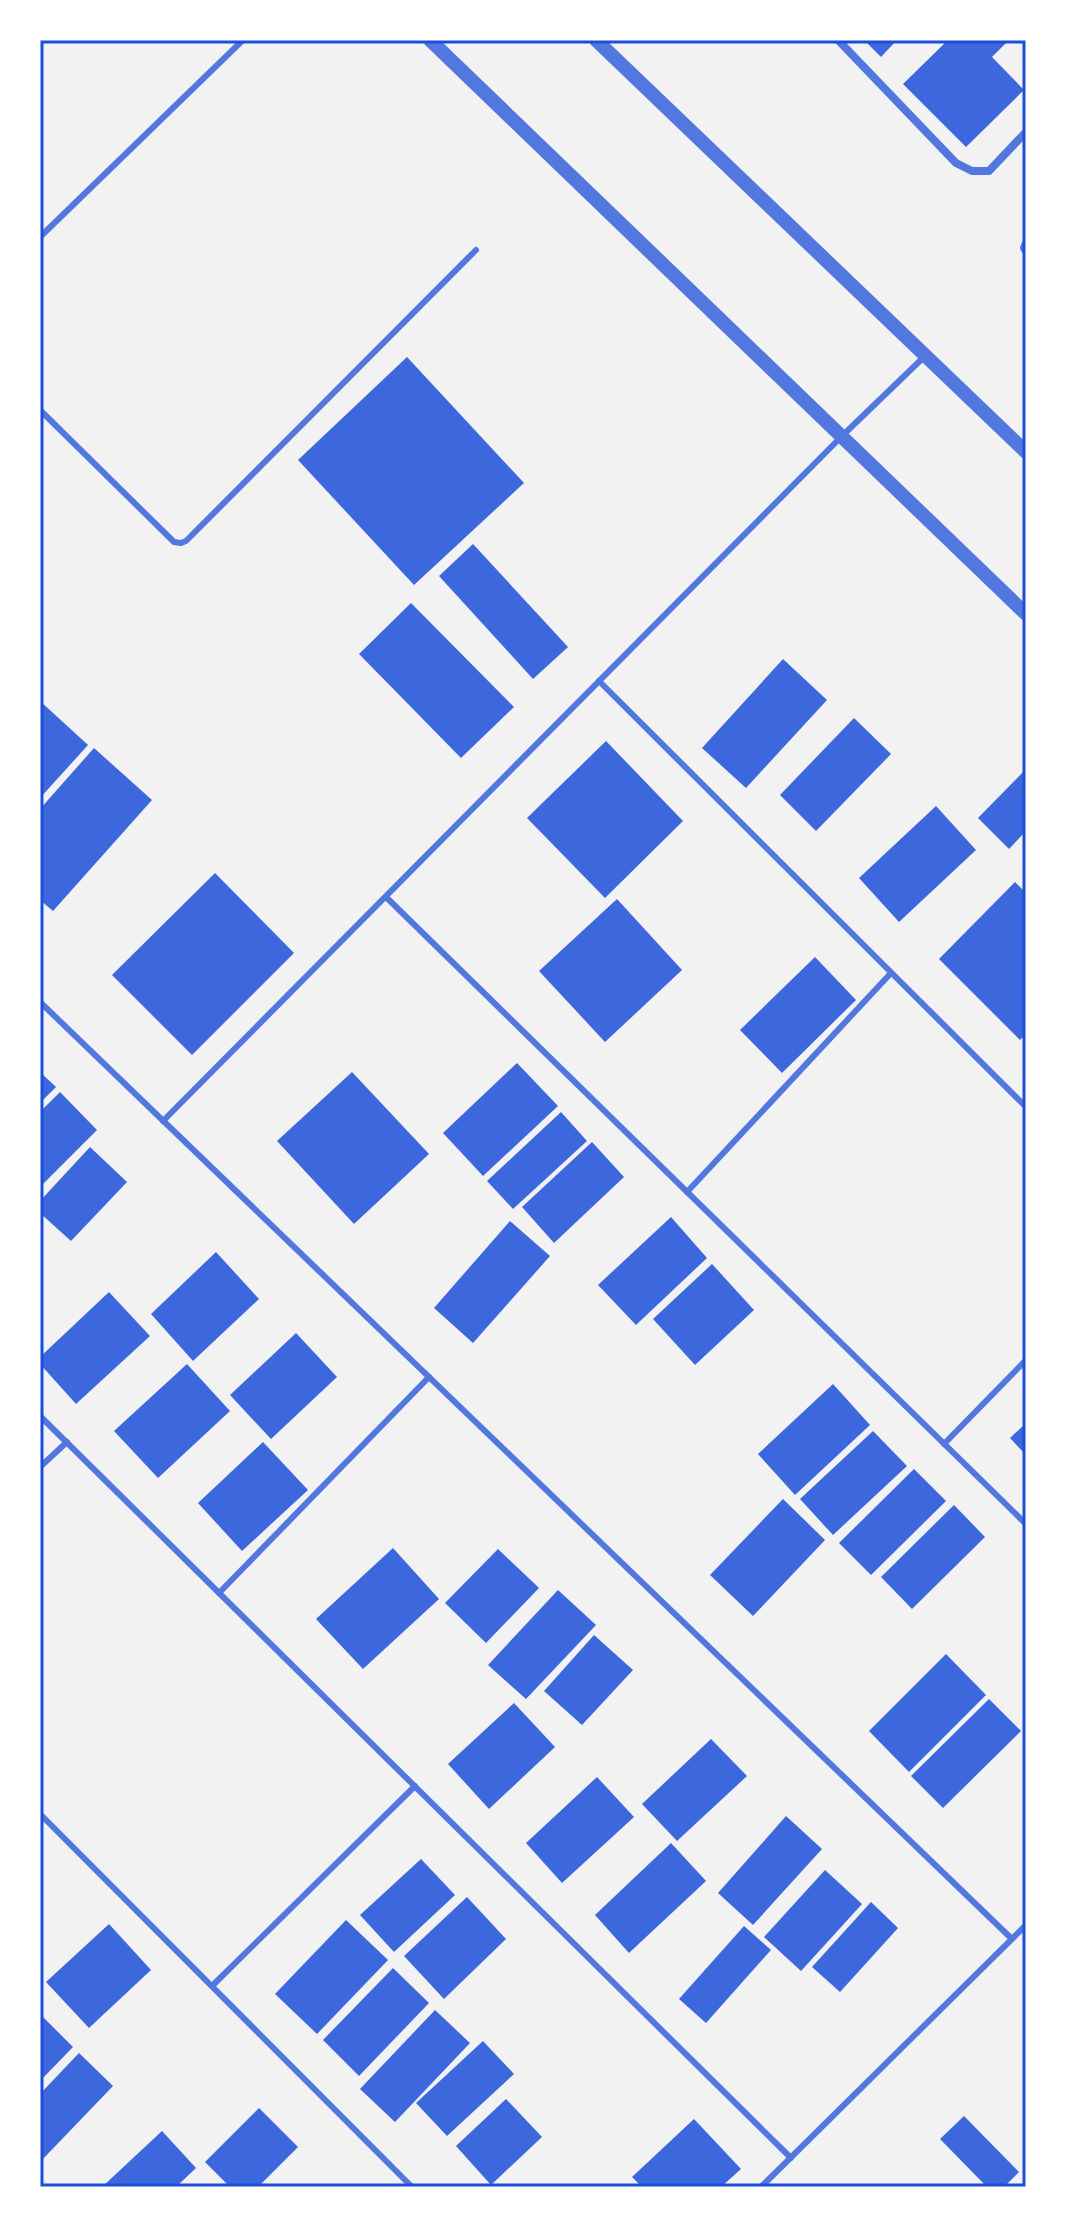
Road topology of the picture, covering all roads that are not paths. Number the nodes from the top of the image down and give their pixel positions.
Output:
1 (243, 40) edge
2 (430, 40) edge
3 (596, 40) edge
4 (838, 40) edge
5 (1026, 132) edge
6 (40, 237) edge
7 (1026, 243) edge
8 (476, 250) dead end
9 (1026, 251) edge
10 (925, 356) junction
11 (40, 410) edge
12 (842, 436) junction
13 (1026, 452) edge
14 (1026, 614) edge
15 (599, 681) junction
16 (386, 897) junction
17 (891, 973) junction
18 (40, 1002) edge
19 (1026, 1107) edge
20 (163, 1121) junction
21 (687, 1192) junction
22 (1026, 1360) edge
23 (429, 1377) junction
24 (40, 1416) edge
25 (67, 1442) junction
26 (944, 1444) junction
27 (40, 1467) edge
28 (1026, 1524) edge
29 (219, 1593) junction
30 (415, 1786) junction
31 (40, 1814) edge
32 (1026, 1925) edge
33 (1012, 1939) junction
34 (212, 1986) junction
35 (791, 2158) junction
36 (412, 2187) edge
37 (761, 2187) edge

1 - 6 lane
2 - 12 street
3 - 10 street
4 - 5 street
7 - 9 street
8 - 11 lane
10 - 12 lane
10 - 13 street
12 - 14 street
12 - 15 lane
15 - 16 lane
15 - 17 lane
16 - 20 lane
16 - 21 lane
17 - 19 lane
17 - 21 lane
18 - 20 lane
20 - 23 lane
21 - 26 lane
22 - 26 lane
23 - 29 lane
23 - 33 lane
24 - 25 lane
25 - 27 lane
25 - 29 lane
26 - 28 lane
29 - 30 lane
30 - 34 lane
30 - 35 lane
31 - 34 lane
32 - 33 lane
33 - 35 lane
34 - 36 lane
35 - 37 lane

